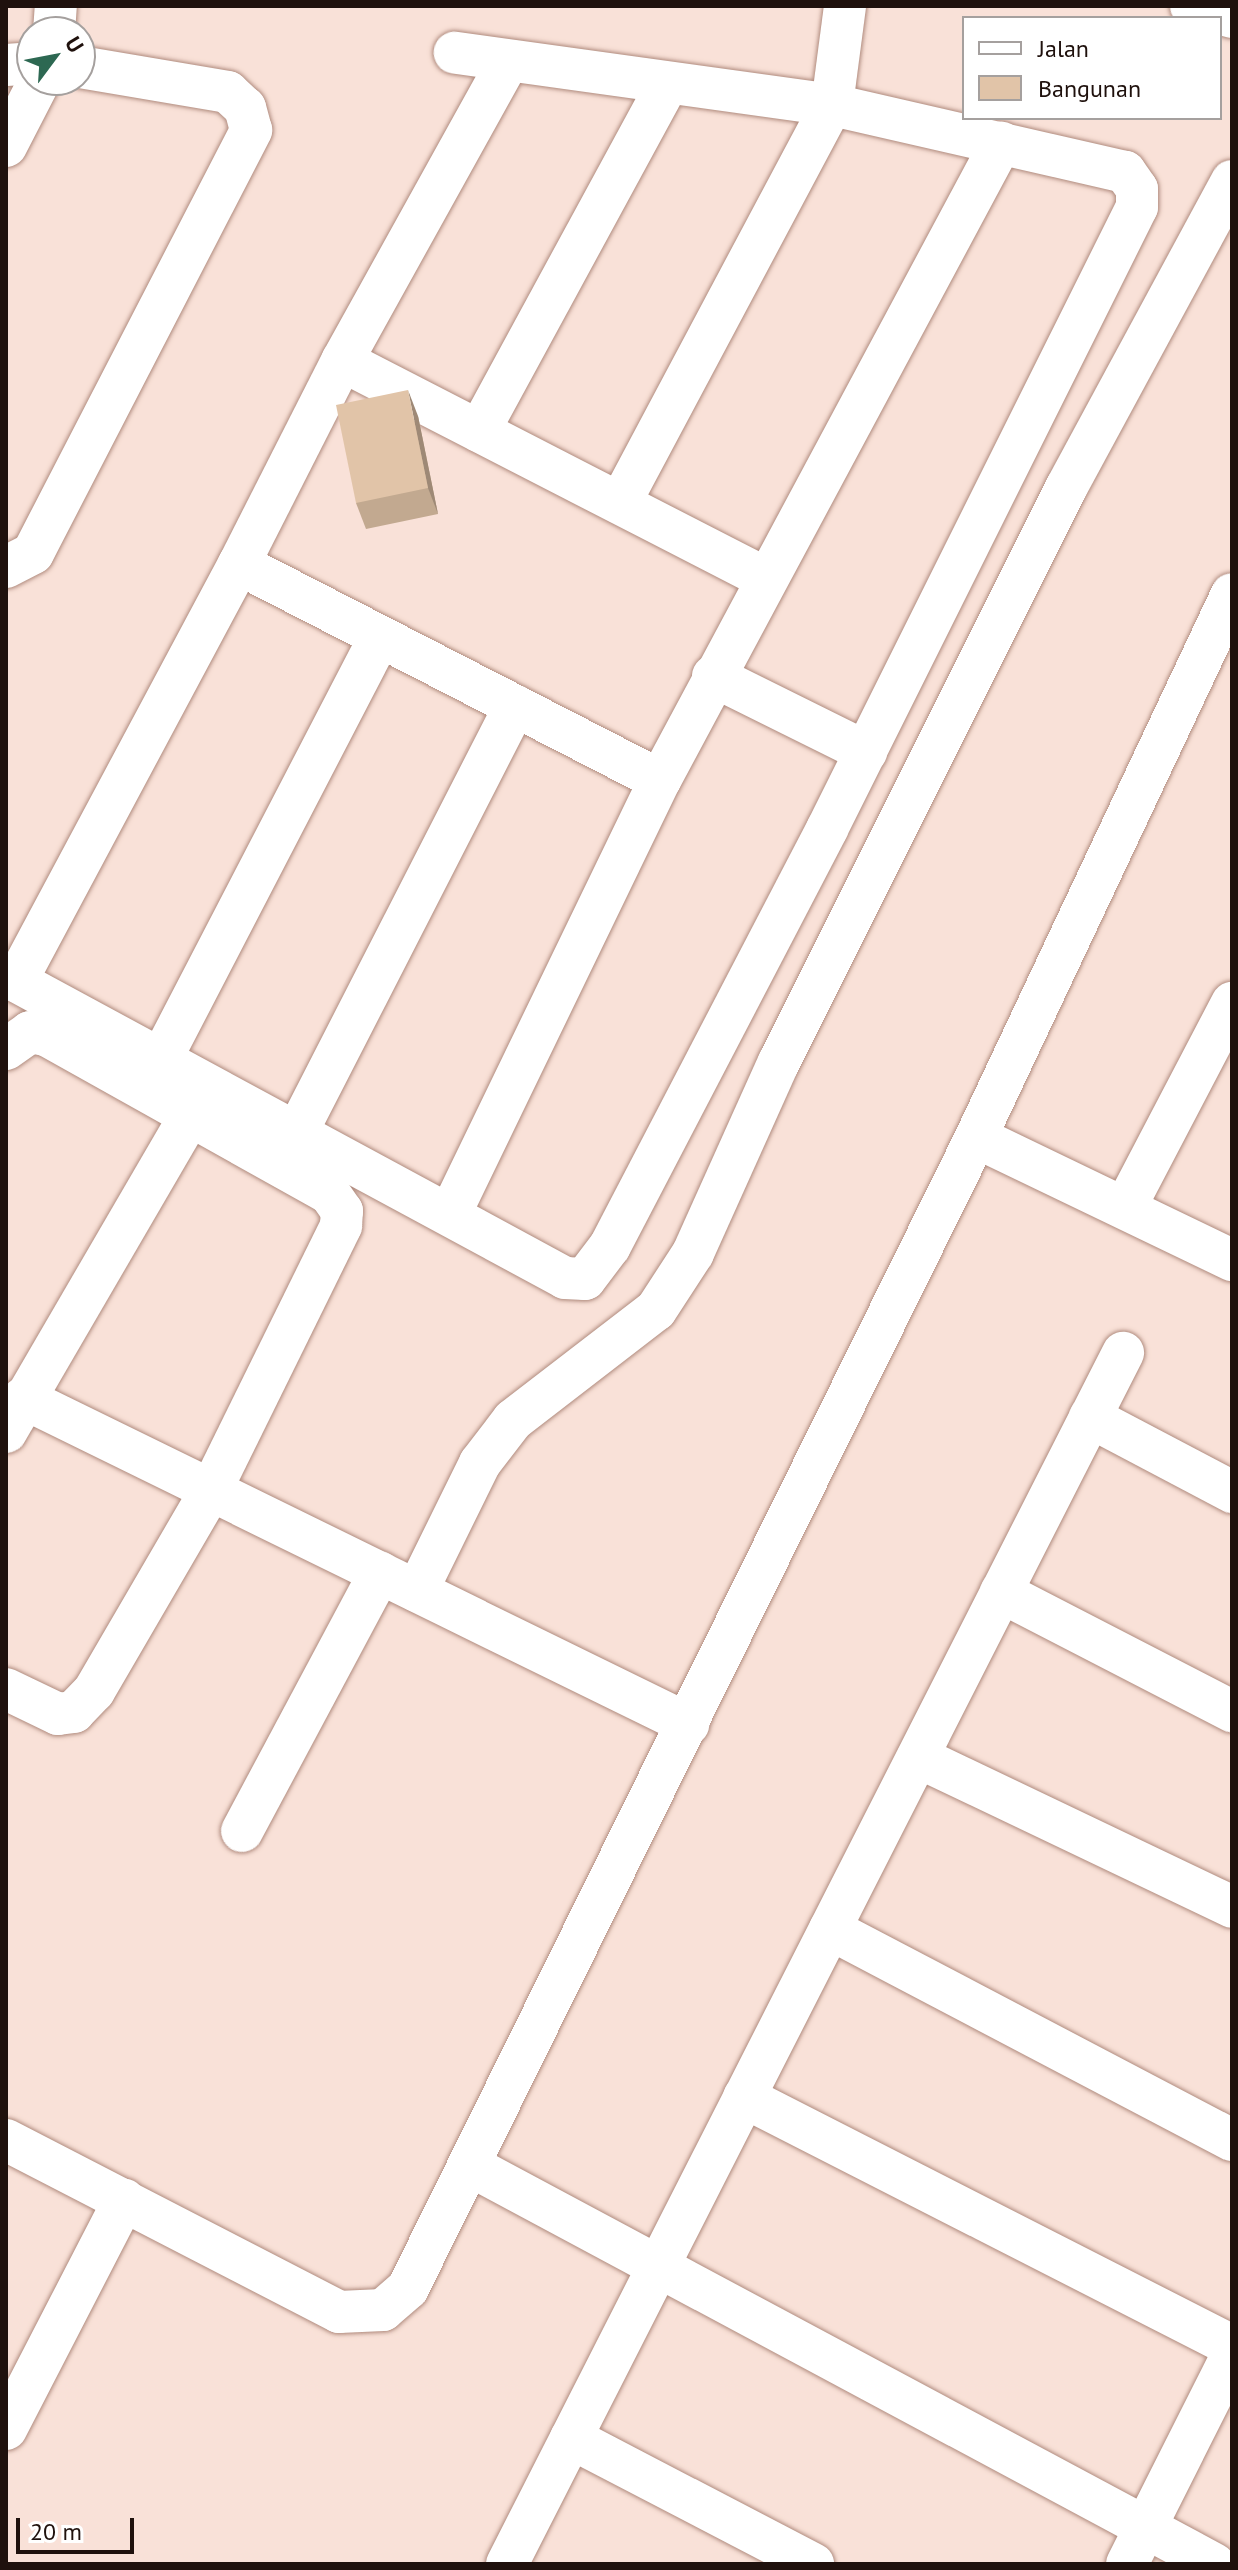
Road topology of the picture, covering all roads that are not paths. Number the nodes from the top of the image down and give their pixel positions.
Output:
1 (845, 6) edge
2 (1191, 6) edge
3 (1232, 17) edge
4 (455, 53) dead end
5 (508, 61) junction
6 (96, 70) edge
7 (668, 83) junction
8 (32, 96) edge
9 (832, 105) junction
10 (1001, 143) junction
11 (6, 146) edge
12 (1232, 181) edge
13 (342, 361) junction
14 (479, 431) junction
15 (620, 503) junction
16 (239, 564) junction
17 (6, 567) edge
18 (763, 577) junction
19 (1232, 594) edge
20 (380, 637) junction
21 (713, 676) junction
22 (515, 706) junction
23 (866, 752) junction
24 (660, 780) junction
25 (1227, 1022) edge
26 (6, 1049) edge
27 (159, 1063) junction
28 (190, 1116) junction
29 (296, 1134) junction
30 (976, 1137) junction
31 (1127, 1204) junction
32 (450, 1214) junction
33 (1232, 1260) edge
34 (1123, 1353) dead end
35 (14, 1415) edge
36 (1090, 1417) junction
37 (211, 1490) junction
38 (1232, 1492) edge
39 (398, 1582) junction
40 (1001, 1592) junction
41 (6, 1689) edge
42 (1232, 1711) edge
43 (688, 1724) junction
44 (918, 1757) junction
45 (242, 1831) dead end
46 (1232, 1907) edge
47 (830, 1929) junction
48 (744, 2097) junction
49 (6, 2140) edge
50 (1232, 2140) edge
51 (469, 2165) junction
52 (124, 2200) junction
53 (656, 2271) junction
54 (1232, 2346) edge
55 (1232, 2355) edge
56 (6, 2429) edge
57 (571, 2438) junction
58 (1145, 2527) junction
59 (507, 2564) edge
60 (813, 2564) edge
61 (1127, 2564) edge
62 (1214, 2564) edge

1 - 9 street
2 - 3 street
4 - 5 street
5 - 7 street
5 - 13 street
6 - 17 street
7 - 9 street
7 - 14 street
8 - 11 street
9 - 10 street
9 - 15 street
10 - 18 street
10 - 23 street
12 - 39 street
13 - 14 street
13 - 16 street
14 - 15 street
15 - 18 street
16 - 20 street
16 - 27 street
18 - 21 street
19 - 30 street
20 - 22 street
20 - 27 street
21 - 23 street
21 - 24 street
22 - 24 street
22 - 29 street
23 - 32 street
24 - 32 street
25 - 31 street
26 - 28 street
27 - 29 street
28 - 35 street
28 - 37 street
29 - 32 street
30 - 31 street
30 - 43 street
31 - 33 street
34 - 36 street
35 - 37 street
36 - 38 street
36 - 40 street
37 - 39 street
37 - 41 street
39 - 43 street
39 - 45 street
40 - 42 street
40 - 44 street
43 - 51 street
44 - 46 street
44 - 47 street
47 - 48 street
47 - 50 street
48 - 53 street
48 - 54 street
49 - 52 street
51 - 52 street
51 - 53 street
52 - 56 street
53 - 57 street
53 - 58 street
55 - 58 street
57 - 59 street
57 - 60 street
58 - 61 street
58 - 62 street

